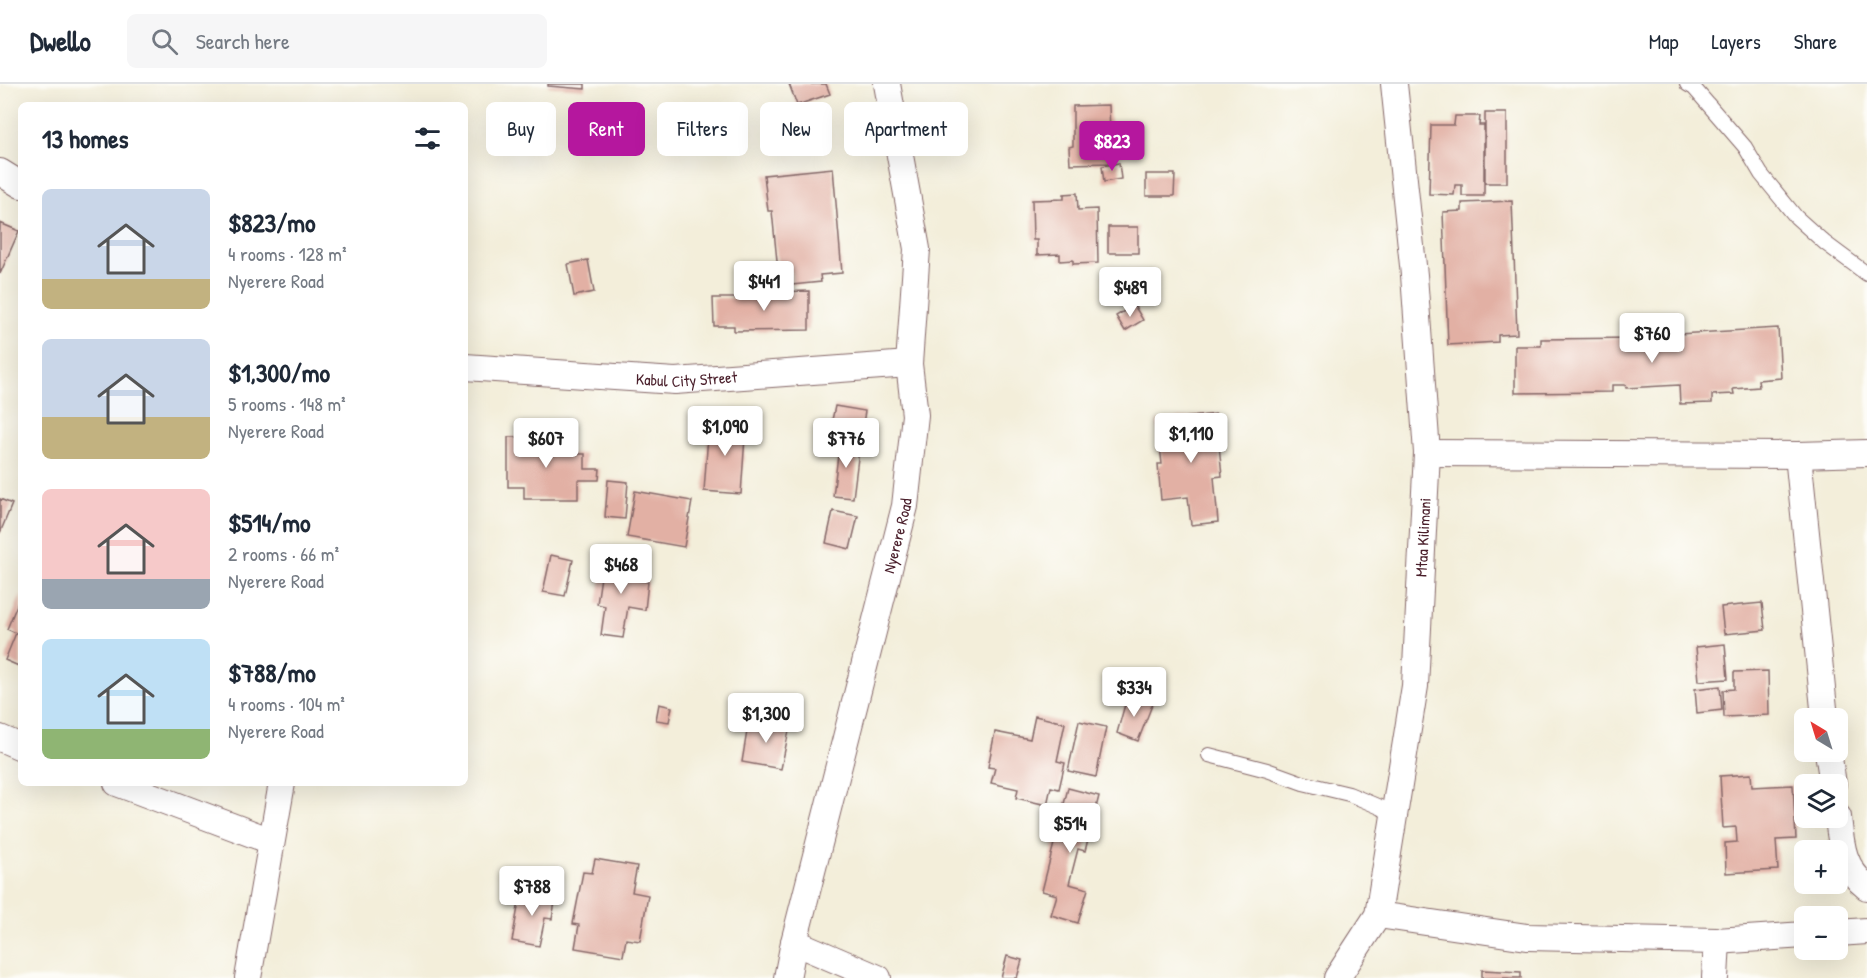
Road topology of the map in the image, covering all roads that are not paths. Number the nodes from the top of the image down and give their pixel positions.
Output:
1 (887, 84) edge
2 (1394, 84) edge
3 (1687, 84) edge
4 (0, 172) edge
5 (18, 183) edge
6 (1867, 274) edge
7 (909, 364) junction
8 (468, 367) edge
9 (1427, 453) junction
10 (1867, 453) edge
11 (1798, 455) junction
12 (1824, 708) edge
13 (0, 738) edge
14 (18, 746) edge
15 (1209, 754) dead end
16 (125, 786) edge
17 (281, 786) edge
18 (1394, 817) junction
19 (1840, 828) edge
20 (271, 841) junction
21 (1867, 887) edge
22 (1378, 915) junction
23 (1867, 931) edge
24 (1848, 932) edge
25 (1794, 936) edge
26 (1717, 941) junction
27 (794, 942) junction
28 (248, 978) edge
29 (786, 978) edge
30 (878, 978) edge
31 (1336, 978) edge
32 (1714, 978) edge

1 - 7 street, Nyerere Road
2 - 9 street, Mtaa Kilimani
3 - 6 lane
4 - 5 street
7 - 8 street, Kabul City Street
7 - 27 street, Nyerere Road
9 - 11 street
9 - 18 street, Mtaa Kilimani
10 - 11 street
11 - 12 street
13 - 14 street
15 - 18 lane
16 - 20 street
17 - 20 street
18 - 22 street, Mtaa Kilimani
19 - 21 street
20 - 28 street
22 - 26 street
22 - 31 street, Mtaa Kilimani
23 - 24 street
25 - 26 street
26 - 32 street
27 - 29 street, Nyerere Road
27 - 30 street

